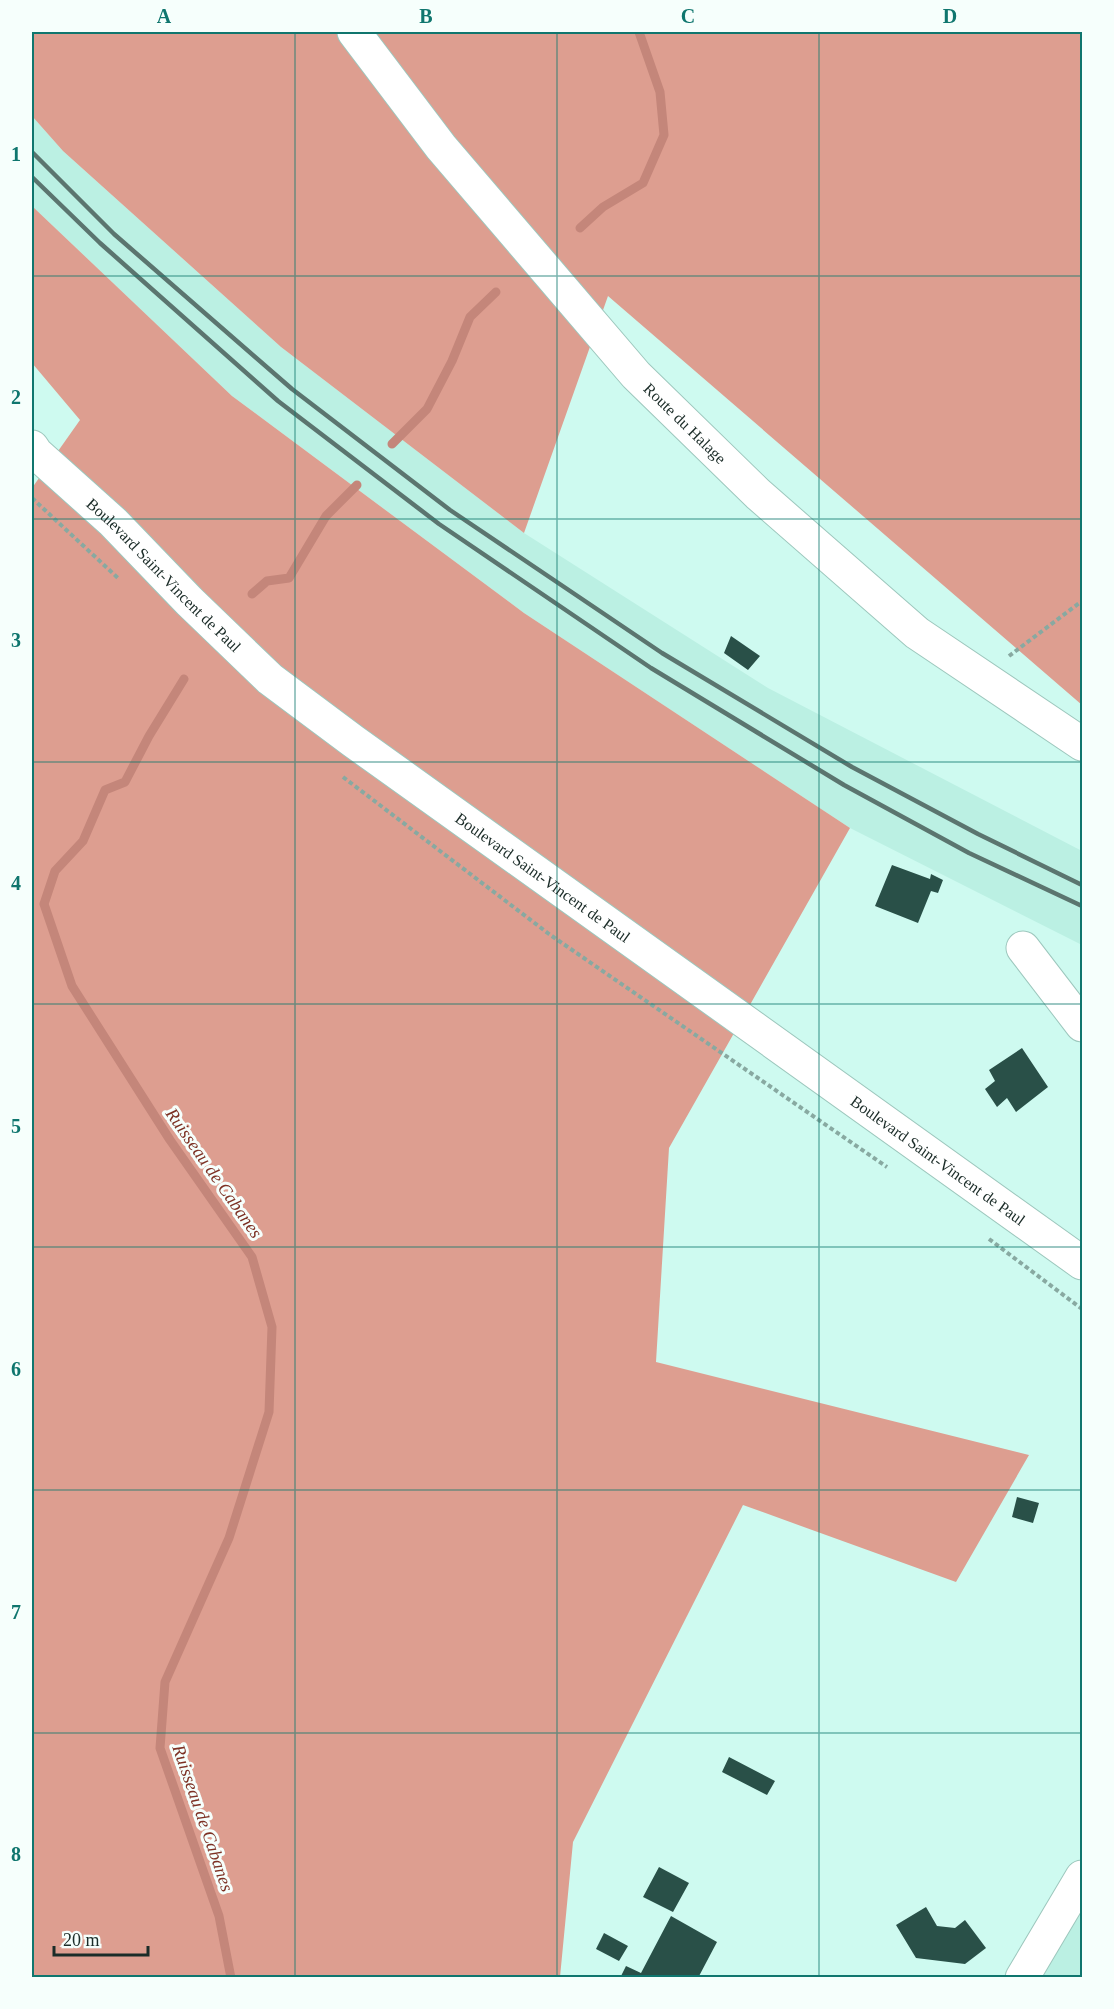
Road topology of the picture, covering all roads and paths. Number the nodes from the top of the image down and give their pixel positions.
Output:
1 (354, 32) edge
2 (33, 451) edge
3 (1083, 601) edge
4 (981, 676) junction
5 (1083, 744) edge
6 (1023, 948) dead end
7 (1083, 1025) edge
8 (1083, 1263) edge
9 (1083, 1877) edge
10 (1022, 1977) edge

1 - 4 main road, Route du Halage
2 - 8 main road, Boulevard Saint-Vincent de Paul
3 - 4 path
4 - 5 main road, Route du Halage
6 - 7 main road
9 - 10 main road

